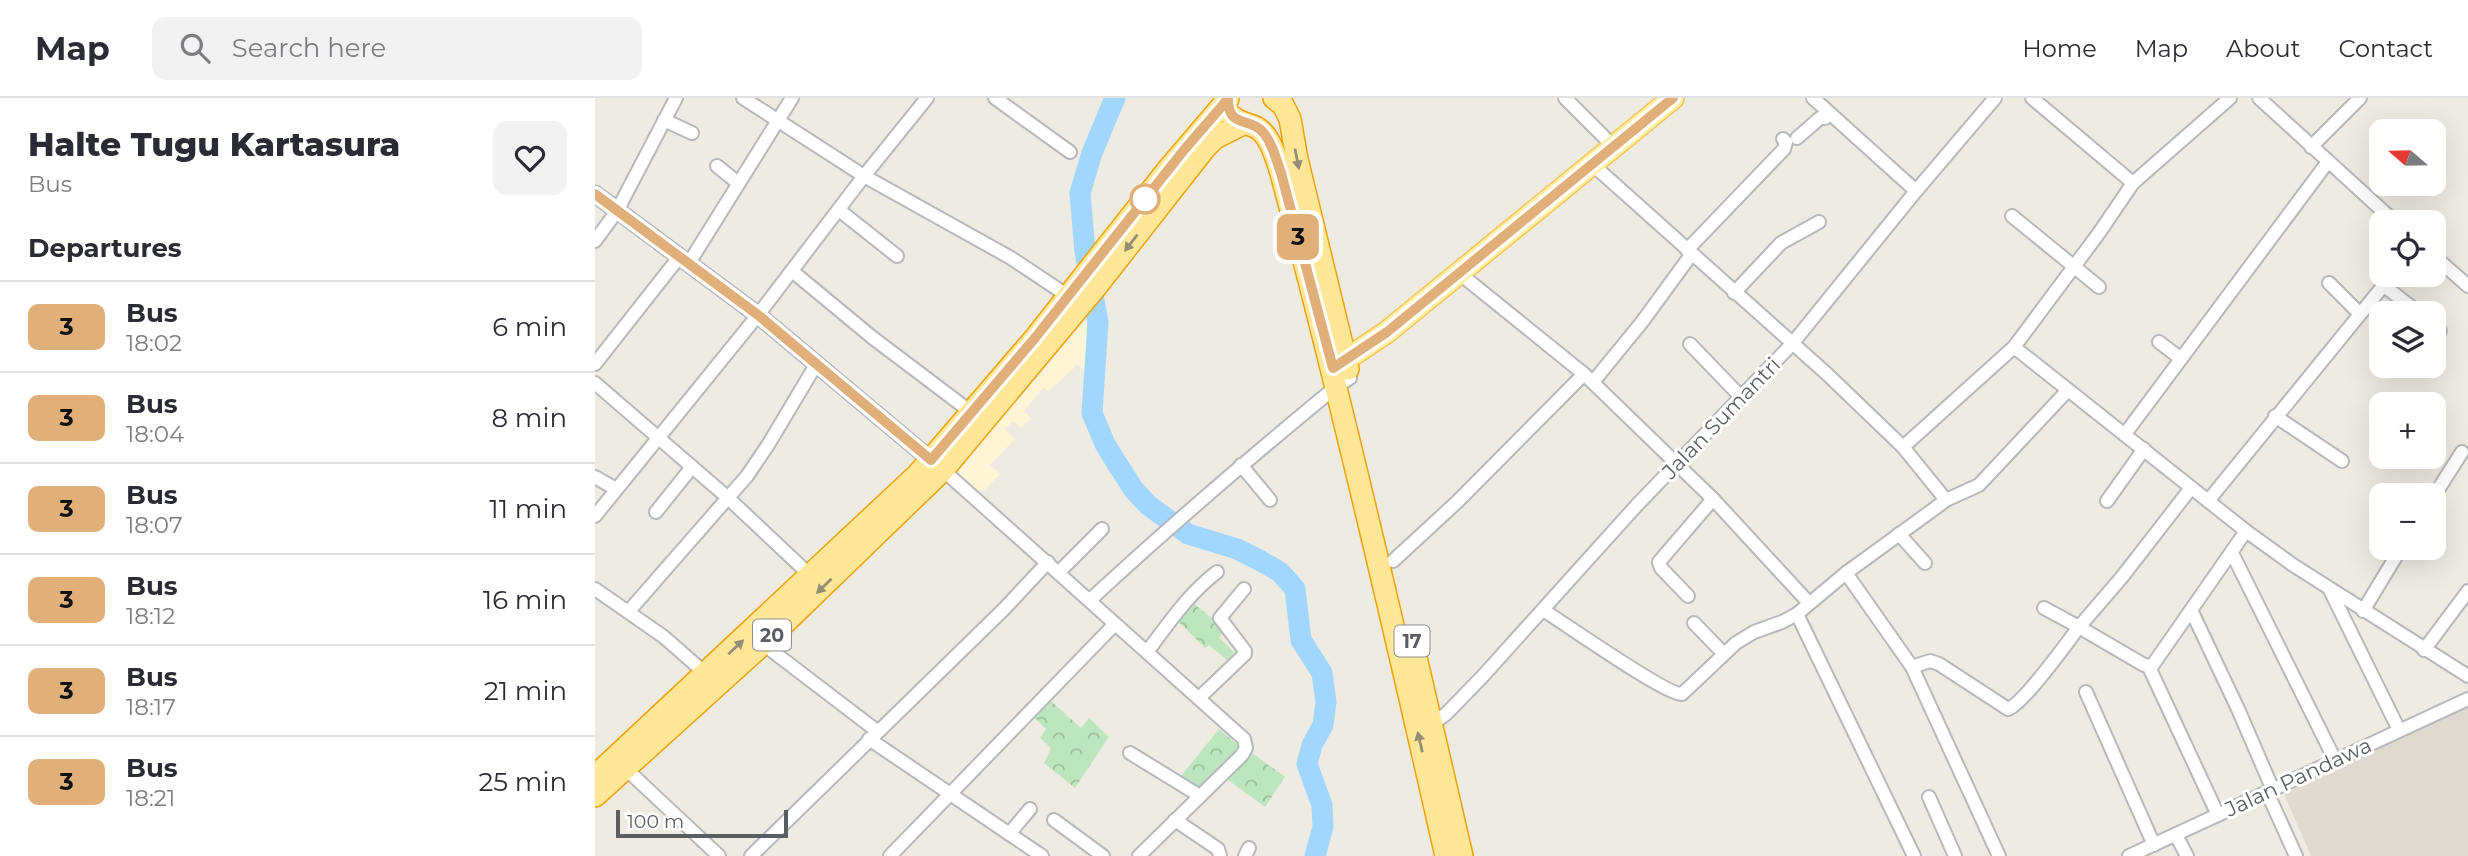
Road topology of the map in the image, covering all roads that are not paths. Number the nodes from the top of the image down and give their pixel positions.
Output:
1 (675, 98) edge
2 (743, 98) edge
3 (792, 98) edge
4 (927, 98) edge
5 (995, 98) edge
6 (1273, 98) edge
7 (1565, 98) edge
8 (1673, 98) edge
9 (1813, 98) edge
10 (1995, 98) edge
11 (2032, 98) edge
12 (2230, 98) edge
13 (2259, 98) edge
14 (2360, 98) edge
15 (1228, 99) edge
16 (1830, 114) junction
17 (664, 120) junction
18 (778, 120) junction
19 (1247, 124) junction
20 (692, 133) dead end
21 (1797, 138) dead end
22 (1783, 139) dead end
23 (1613, 146) junction
24 (2311, 147) junction
25 (1070, 152) dead end
26 (2327, 163) junction
27 (1592, 164) junction
28 (717, 166) dead end
29 (864, 176) junction
30 (738, 183) junction
31 (2133, 183) junction
32 (1916, 191) junction
33 (595, 194) edge
34 (839, 210) junction
35 (2381, 210) edge
36 (617, 211) junction
37 (2012, 216) dead end
38 (1819, 222) dead end
39 (595, 241) edge
40 (1689, 253) junction
41 (897, 256) dead end
42 (685, 260) junction
43 (2446, 266) edge
44 (2073, 268) junction
45 (792, 271) junction
46 (1459, 274) junction
47 (2329, 283) dead end
48 (2467, 284) edge
49 (2381, 287) edge
50 (2386, 287) edge
51 (2099, 288) dead end
52 (1081, 293) junction
53 (1734, 293) junction
54 (2404, 301) edge
55 (2359, 313) junction
56 (758, 315) junction
57 (2159, 342) dead end
58 (1690, 344) dead end
59 (1792, 344) junction
60 (2014, 347) junction
61 (2180, 358) junction
62 (817, 363) junction
63 (595, 364) edge
64 (1341, 373) junction
65 (1588, 378) junction
66 (595, 383) edge
67 (2068, 390) junction
68 (1741, 397) junction
69 (971, 412) junction
70 (2275, 416) junction
71 (2125, 434) junction
72 (1355, 435) junction
73 (658, 436) junction
74 (1903, 447) junction
75 (2144, 449) junction
76 (2462, 452) dead end
77 (2342, 461) dead end
78 (1678, 463) junction
79 (937, 465) junction
80 (1241, 465) junction
81 (692, 467) junction
82 (595, 477) edge
83 (2442, 483) edge
84 (2192, 488) junction
85 (616, 489) junction
86 (727, 497) junction
87 (1713, 499) junction
88 (1270, 500) dead end
89 (1946, 500) junction
90 (2106, 501) dead end
91 (2208, 501) junction
92 (656, 512) dead end
93 (595, 516) edge
94 (1102, 529) dead end
95 (2246, 531) junction
96 (1899, 534) junction
97 (2232, 553) junction
98 (2394, 560) edge
99 (1393, 561) junction
100 (1048, 562) junction
101 (1925, 563) dead end
102 (1059, 572) junction
103 (1217, 572) dead end
104 (1846, 573) junction
105 (811, 576) junction
106 (595, 589) edge
107 (1244, 589) dead end
108 (2330, 589) junction
109 (2468, 591) edge
110 (1688, 596) dead end
111 (1090, 600) junction
112 (1809, 603) junction
113 (2045, 608) dead end
114 (1543, 610) junction
115 (629, 611) junction
116 (2363, 611) junction
117 (2192, 612) junction
118 (1797, 614) junction
119 (1694, 623) dead end
120 (1115, 624) junction
121 (2079, 627) junction
122 (763, 644) junction
123 (2424, 650) junction
124 (1147, 652) junction
125 (1723, 653) junction
126 (1912, 667) junction
127 (2149, 667) junction
128 (706, 674) junction
129 (2468, 676) edge
130 (2086, 692) dead end
131 (1199, 698) junction
132 (2468, 699) edge
133 (1432, 724) junction
134 (2399, 730) junction
135 (873, 735) junction
136 (1130, 754) dead end
137 (2335, 760) junction
138 (625, 768) junction
139 (595, 776) edge
140 (2270, 791) junction
141 (950, 795) junction
142 (595, 796) edge
143 (1200, 796) junction
144 (1929, 797) dead end
145 (1030, 809) dead end
146 (2218, 815) junction
147 (1054, 820) dead end
148 (1175, 820) junction
149 (1009, 834) junction
150 (2176, 835) junction
151 (2154, 845) junction
152 (1145, 854) edge
153 (719, 856) edge
154 (751, 856) edge
155 (890, 856) edge
156 (1042, 856) edge
157 (1104, 856) edge
158 (1220, 856) edge
159 (1446, 856) edge
160 (1462, 856) edge
161 (1914, 856) edge
162 (1955, 856) edge
163 (1999, 856) edge
164 (2129, 856) edge
165 (2187, 856) edge
166 (2296, 856) edge

1 - 17 street
2 - 18 street
3 - 18 street
4 - 29 street
5 - 25 street
6 - 19 highway, 17
6 -> 64 highway, 17
7 - 23 street
8 - 23 main road
9 - 16 street
10 - 32 street, Jalan Sumantri
11 - 31 street
12 - 31 street
13 - 24 street
14 - 24 street
15 - 19 highway, 17
15 - 52 highway, 20
16 - 21 street
16 - 32 street
17 - 20 street
17 - 36 street
18 - 29 street
18 - 30 street
19 -> 52 highway, 20
19 - 64 highway, 17
22 - 40 street
23 - 27 main road
24 - 26 street
26 - 35 street
26 - 61 street
27 - 40 street
27 - 46 main road
28 - 30 street
29 - 34 street
29 - 52 street
30 - 42 street
31 - 44 street
32 - 59 street, Jalan Sumantri
33 - 36 street
34 - 41 street
34 - 45 street
36 - 39 street
36 - 42 street
37 - 44 street
38 - 53 street
40 - 53 street
40 - 65 street
42 - 56 street
42 - 63 street
43 - 48 street
44 - 51 street
44 - 60 street
45 - 56 street
45 - 69 street
46 - 64 main road
46 - 65 street
47 - 55 street
49 - 55 street
50 - 54 street
52 - 69 highway, 20
52 - 79 highway, 20
53 - 59 street
55 - 70 street
56 - 62 street
56 - 73 street
57 - 61 street
58 - 68 street
59 - 68 street, Jalan Sumantri
59 - 74 street
60 - 67 street
60 - 74 street
61 - 71 street
62 - 79 street
62 - 86 street
64 - 72 highway, 17
64 - 80 street
65 - 78 street
65 - 99 street
66 - 73 street
67 - 71 street
67 - 89 street
68 - 78 street, Jalan Sumantri
69 - 79 highway, 20
70 - 77 street
70 - 91 street
71 - 75 street
72 - 99 highway, 17
159 -> 72 highway, 17
73 - 81 street
73 - 85 street
74 - 89 street
75 - 84 street
75 - 90 street
76 - 83 street
78 - 87 street
78 - 114 street, Jalan Sumantri
79 - 100 street
79 - 105 highway, 20
79 -> 122 highway, 20
80 - 88 street
80 - 111 street
81 - 86 street
81 - 92 street
82 - 85 street
84 - 91 street
84 - 121 street
85 - 93 street
86 - 105 street
86 - 115 street
87 - 110 street
87 - 112 street
89 - 96 street
91 - 95 street
94 - 102 street
95 - 97 street
95 - 108 street
96 - 101 street
96 - 104 street
97 - 117 street
97 - 137 street
98 - 116 street
99 - 133 highway, 17
100 - 102 street
100 - 135 street
102 - 111 street
103 - 124 street
104 - 112 street
104 - 126 street
128 -> 105 highway, 20
106 - 115 street
107 - 131 street
108 - 116 street
108 - 134 street
109 - 123 street
111 - 120 street
112 - 118 street
113 - 121 street
114 - 125 street
114 - 133 street, Jalan Sumantri
115 - 128 street
116 - 123 street
117 - 127 street
117 - 140 street
118 - 125 street
118 - 161 street
119 - 125 street
120 - 124 street
120 - 141 street
121 - 126 street
121 - 127 street
122 - 135 street
122 - 138 highway, 20
123 - 129 street
124 - 131 street
126 - 163 street
127 - 146 street
128 - 139 highway, 20
130 - 151 street
131 - 143 street
132 - 134 street, Jalan Pandawa
133 - 160 highway, 17
134 - 137 street, Jalan Pandawa
135 - 141 street
135 - 154 street
136 - 143 street
137 - 140 street, Jalan Pandawa
138 - 142 highway, 20
138 - 153 street
140 - 146 street, Jalan Pandawa
140 - 166 street
141 - 149 street
141 - 155 street
143 - 148 street
144 - 162 street
145 - 149 street
146 - 150 street, Jalan Pandawa
147 - 157 street
148 - 152 street
148 - 158 street
149 - 156 street
150 - 151 street, Jalan Pandawa
150 - 165 street
151 - 164 street, Jalan Pandawa

